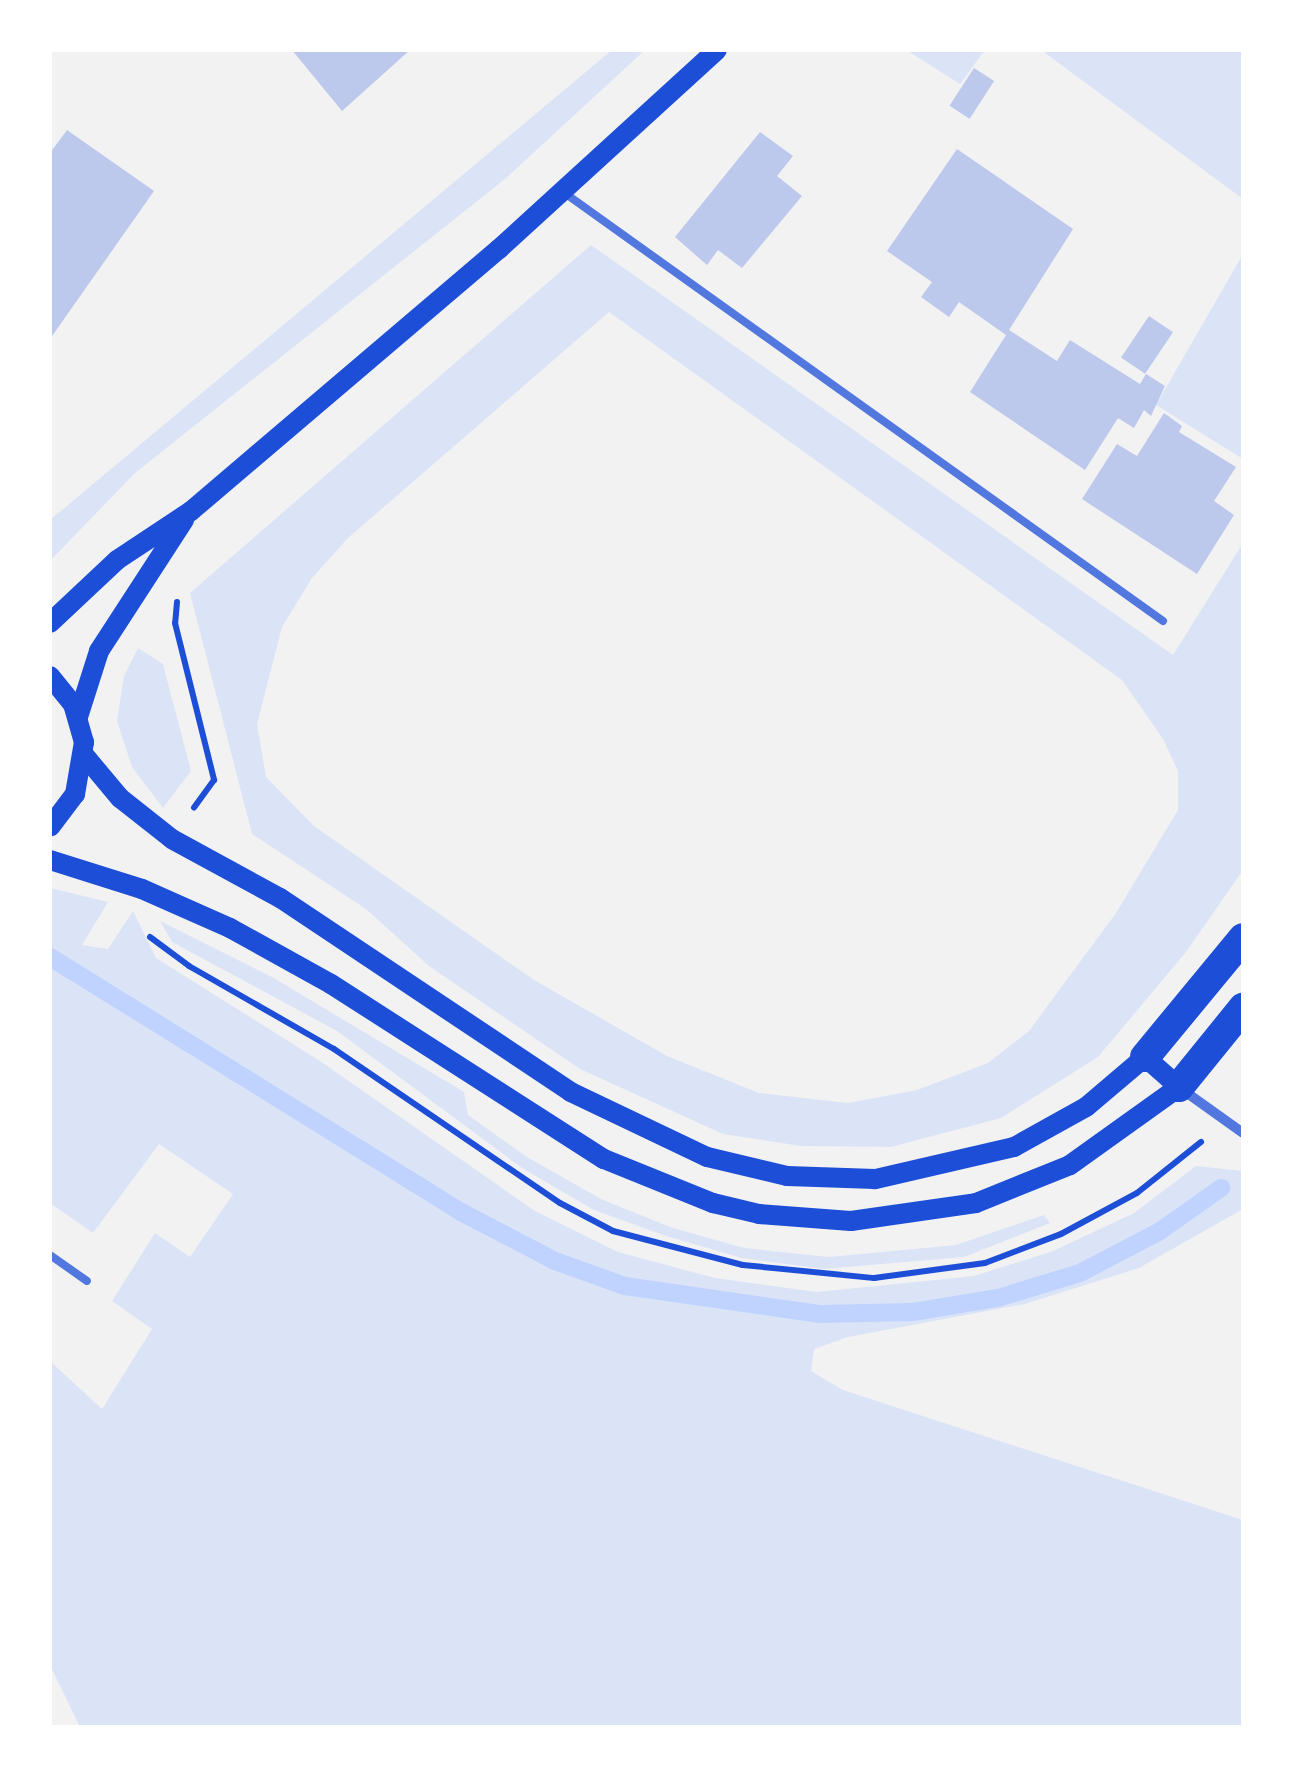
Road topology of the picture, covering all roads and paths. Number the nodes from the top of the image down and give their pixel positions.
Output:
1 (717, 50) edge
2 (563, 191) junction
3 (191, 510) junction
4 (180, 585) dead end
5 (1164, 621) dead end
6 (50, 623) edge
7 (50, 676) edge
8 (78, 717) junction
9 (84, 755) junction
10 (50, 827) edge
11 (172, 839) junction
12 (50, 860) edge
13 (1243, 938) edge
14 (1243, 1008) edge
15 (1145, 1057) junction
16 (1180, 1087) junction
17 (1243, 1134) edge
18 (50, 1256) edge
19 (88, 1281) dead end

1 - 2 main road
2 - 3 main road
2 - 5 lane
3 - 6 main road
3 - 8 main road
4 - 11 path
7 - 8 main road
8 - 9 main road
9 - 10 main road
9 - 11 main road
11 - 15 main road
12 - 16 main road
13 - 15 highway
14 - 16 highway
15 - 16 main road
16 - 17 street
18 - 19 lane

